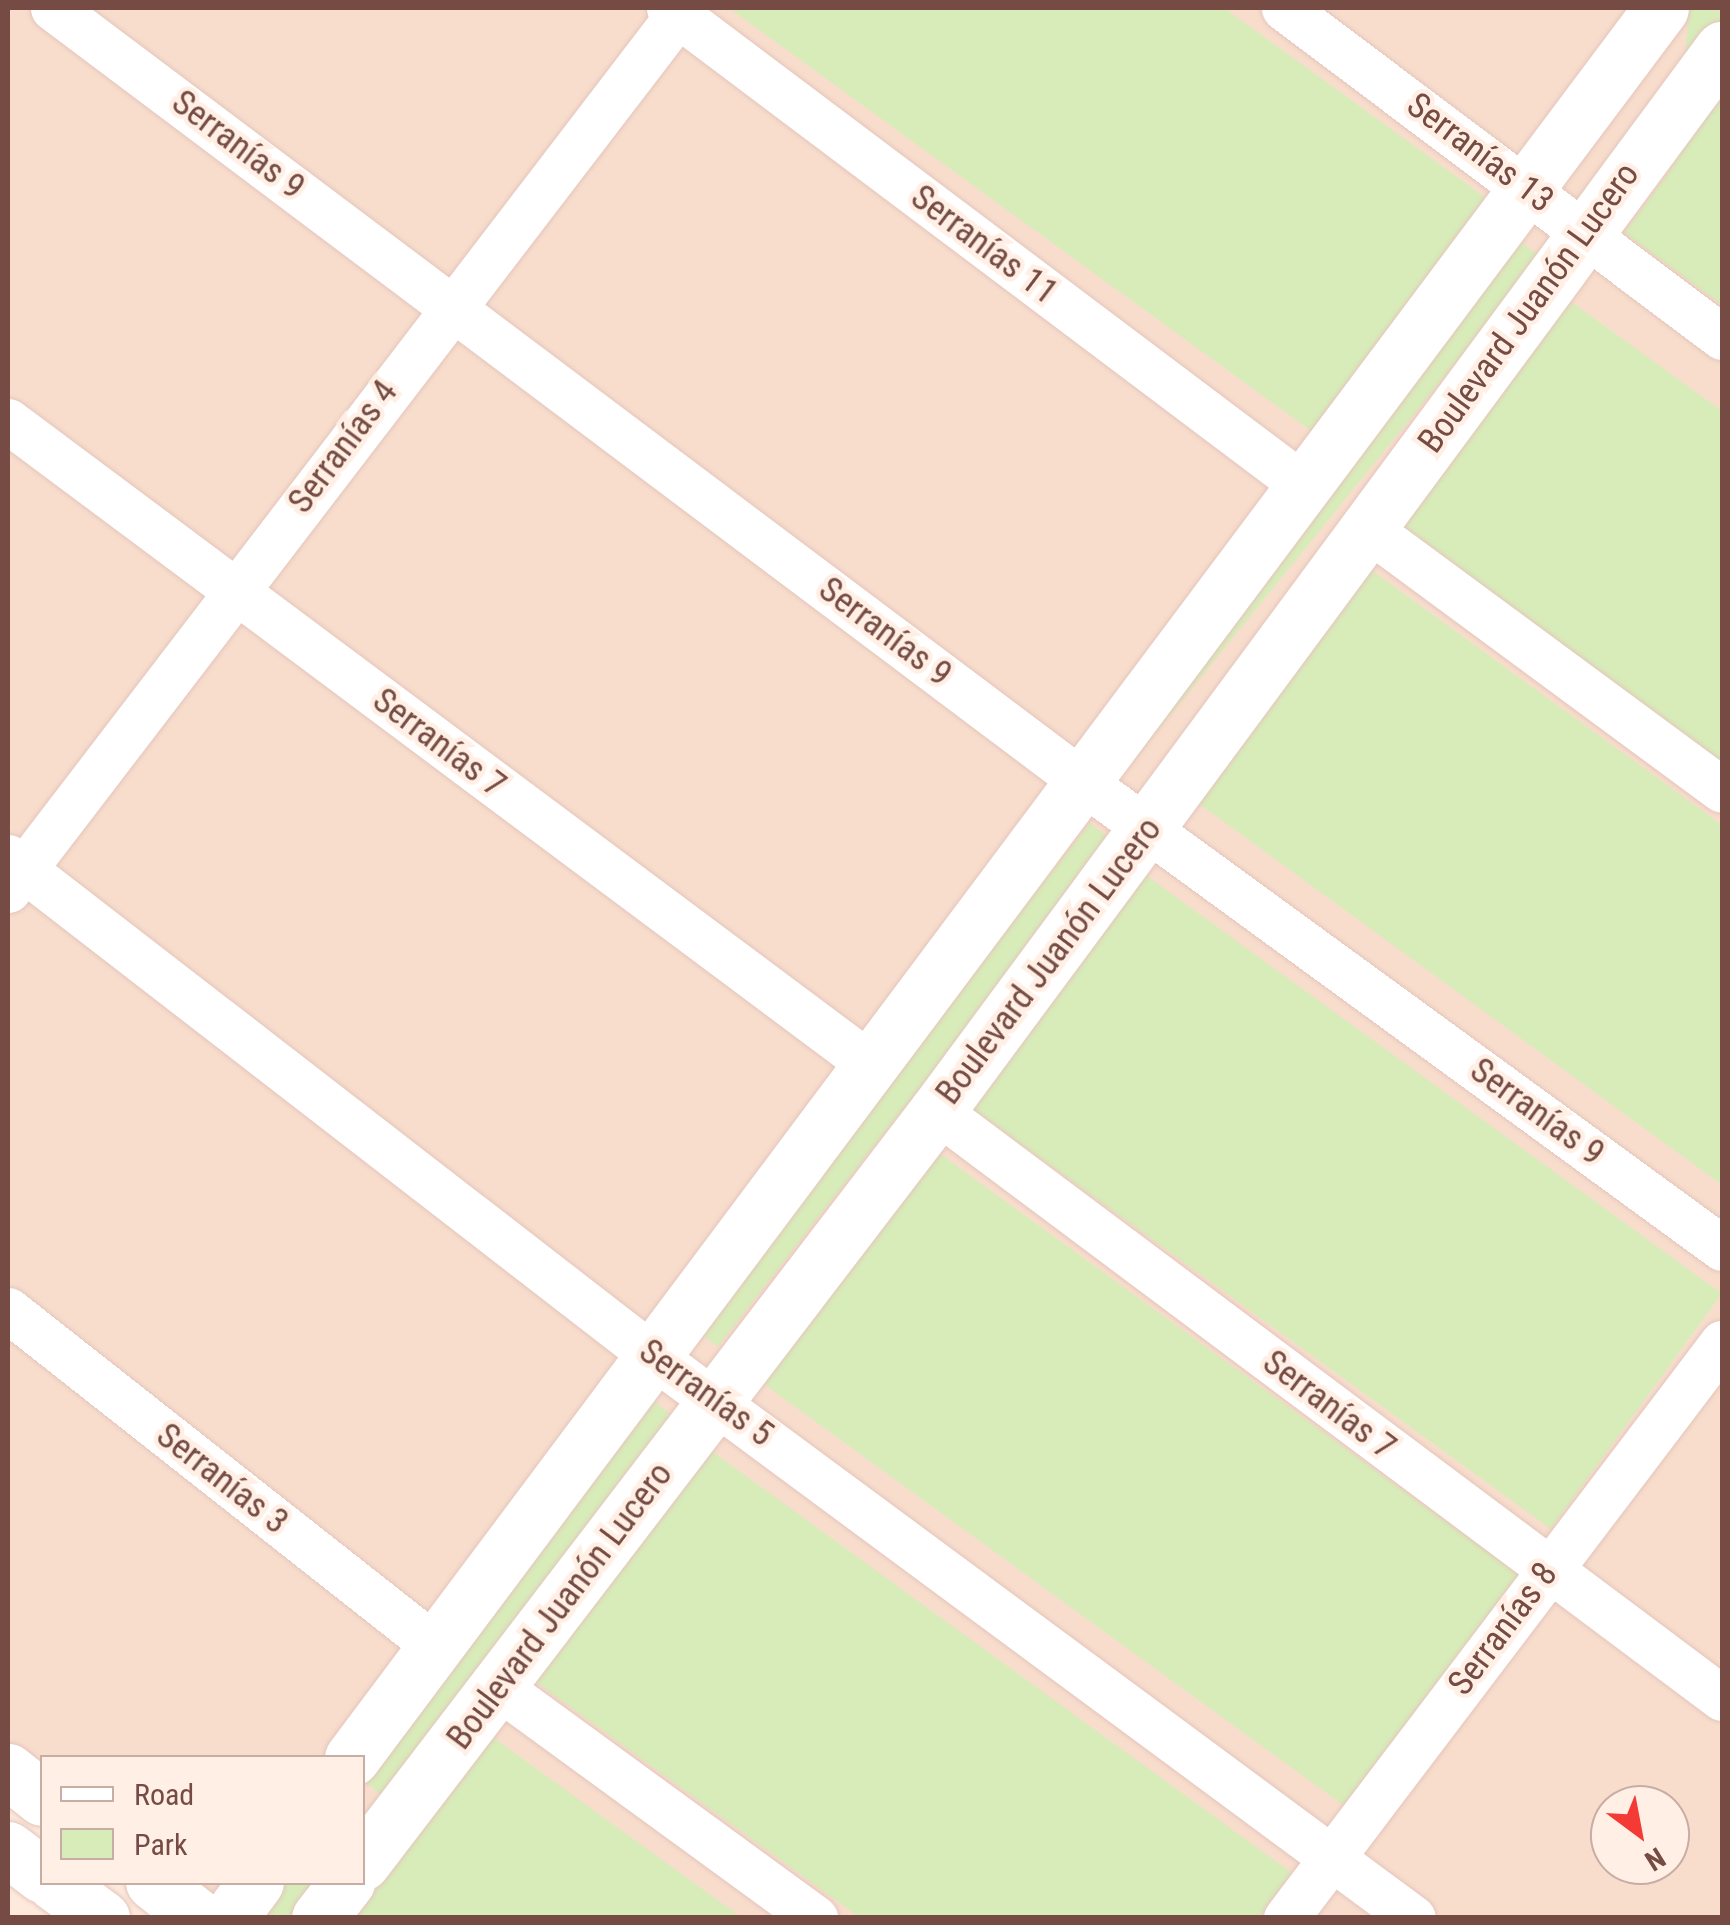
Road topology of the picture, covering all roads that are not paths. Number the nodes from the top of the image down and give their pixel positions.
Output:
1 (54, 8) edge
2 (1284, 8) edge
3 (1661, 8) edge
4 (677, 10) edge
5 (1722, 49) edge
6 (1528, 187) junction
7 (1583, 232) junction
8 (450, 302) junction
9 (1722, 336) edge
10 (8, 421) edge
11 (1299, 482) junction
12 (1367, 528) junction
13 (236, 591) junction
14 (1083, 782) junction
15 (1722, 790) edge
16 (1150, 826) junction
17 (13, 872) edge
18 (871, 1065) junction
19 (936, 1111) junction
20 (1722, 1248) edge
21 (8, 1310) edge
22 (1722, 1343) edge
23 (657, 1359) junction
24 (714, 1399) junction
25 (1548, 1568) junction
26 (436, 1647) junction
27 (501, 1689) junction
28 (1722, 1698) edge
29 (354, 1755) edge
30 (8, 1771) edge
31 (40, 1796) edge
32 (8, 1849) edge
33 (1331, 1857) junction
34 (365, 1859) edge
35 (40, 1873) edge
36 (58, 1885) edge
37 (157, 1885) edge
38 (254, 1885) edge
39 (345, 1885) edge
40 (102, 1918) edge
41 (199, 1918) edge
42 (229, 1918) edge
43 (319, 1918) edge
44 (815, 1918) edge
45 (1286, 1918) edge
46 (1413, 1918) edge

1 - 8 street, Serranías 9
2 - 6 street, Serranías 13
3 - 6 main road, Boulevard Juanón Lucero
4 - 8 street, Serranías 4
4 - 11 street, Serranías 11
5 - 7 main road, Boulevard Juanón Lucero
6 - 7 street, Serranías 13
6 - 11 main road, Boulevard Juanón Lucero
7 - 9 street, Serranías 13
7 - 12 main road, Boulevard Juanón Lucero
8 - 13 street, Serranías 4
8 - 14 street, Serranías 9
10 - 13 street, Serranías 7
11 - 14 main road, Boulevard Juanón Lucero
12 - 15 street
12 - 16 main road, Boulevard Juanón Lucero
13 - 17 street, Serranías 4
13 - 18 street, Serranías 7
14 - 16 street, Serranías 9
14 - 18 main road, Boulevard Juanón Lucero
16 - 19 main road, Boulevard Juanón Lucero
16 - 20 street, Serranías 9
17 - 23 street, Serranías 5
18 - 23 main road, Boulevard Juanón Lucero
19 - 24 main road, Boulevard Juanón Lucero
19 - 25 street, Serranías 7
21 - 26 street, Serranías 3
22 - 25 street, Serranías 8
23 - 24 street, Serranías 5
23 - 26 main road, Boulevard Juanón Lucero
24 - 27 main road, Boulevard Juanón Lucero
24 - 33 street, Serranías 5
25 - 28 street, Serranías 7
25 - 33 street, Serranías 8
26 - 29 main road, Boulevard Juanón Lucero
27 - 34 main road, Boulevard Juanón Lucero
27 - 44 street
30 - 31 main road
32 - 35 main road
33 - 45 street, Serranías 8
33 - 46 street, Serranías 5
36 - 40 main road
37 - 41 main road
38 - 42 main road
39 - 43 main road

